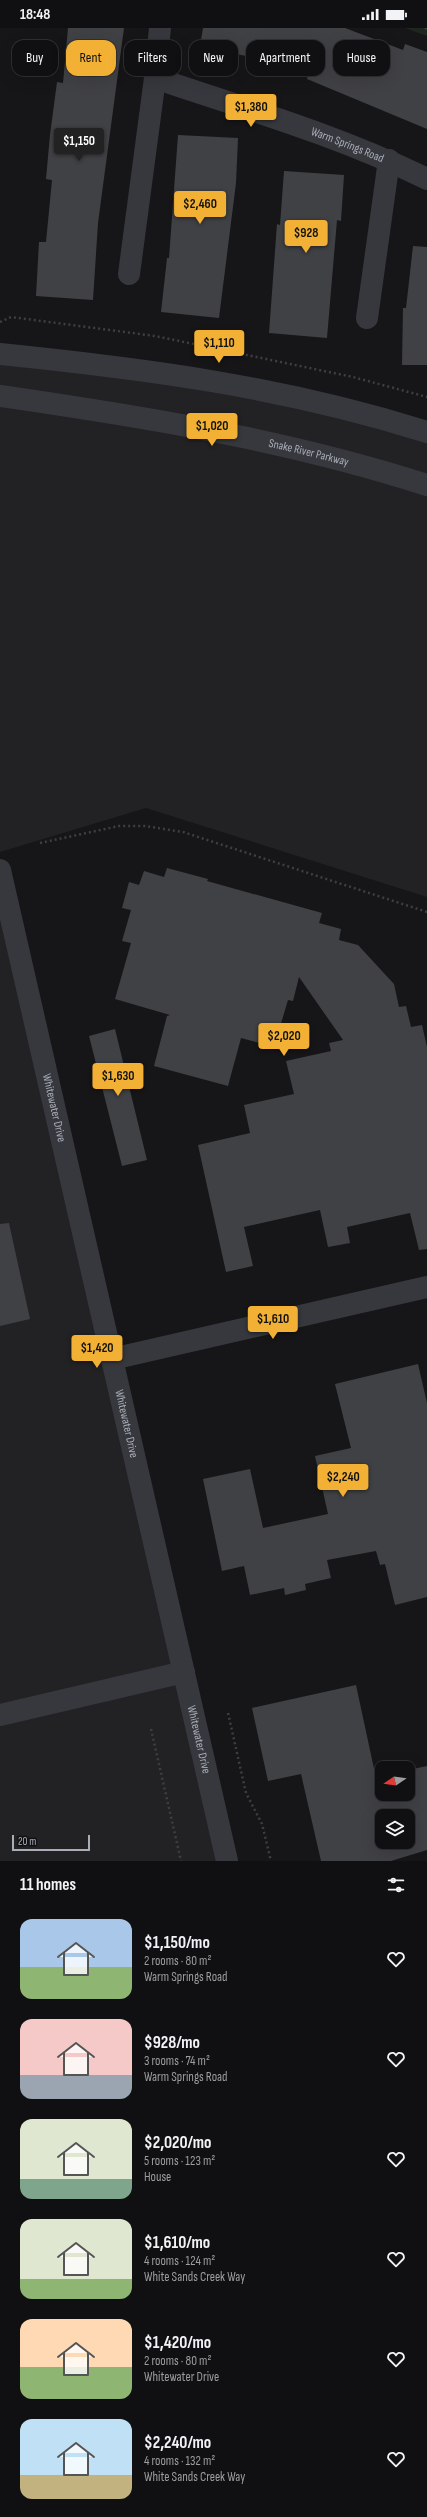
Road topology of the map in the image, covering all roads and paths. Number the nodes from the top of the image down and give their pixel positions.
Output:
1 (160, 28) edge
2 (155, 78) junction
3 (388, 160) junction
4 (427, 179) edge
5 (129, 274) dead end
6 (367, 318) dead end
7 (0, 322) edge
8 (0, 354) edge
9 (0, 396) edge
10 (427, 397) edge
11 (427, 432) edge
12 (427, 485) edge
13 (40, 843) dead end
14 (0, 870) edge
15 (3, 898) edge
16 (427, 912) edge
17 (427, 1287) edge
18 (112, 1359) junction
19 (184, 1672) junction
20 (228, 1713) dead end
21 (0, 1715) edge
22 (151, 1729) dead end
23 (181, 1861) edge
24 (227, 1861) edge
25 (271, 1861) edge

1 - 2 street
2 - 3 street, Warm Springs Road
2 - 5 street
3 - 4 street, Warm Springs Road
3 - 6 street
7 - 10 path
8 - 11 street
9 - 12 street, Snake River Parkway
13 - 16 path
14 - 15 street, Whitewater Drive
15 - 18 street, Whitewater Drive
17 - 18 street
18 - 19 street, Whitewater Drive
19 - 21 street
19 - 24 street, Whitewater Drive
20 - 25 path
22 - 23 path

